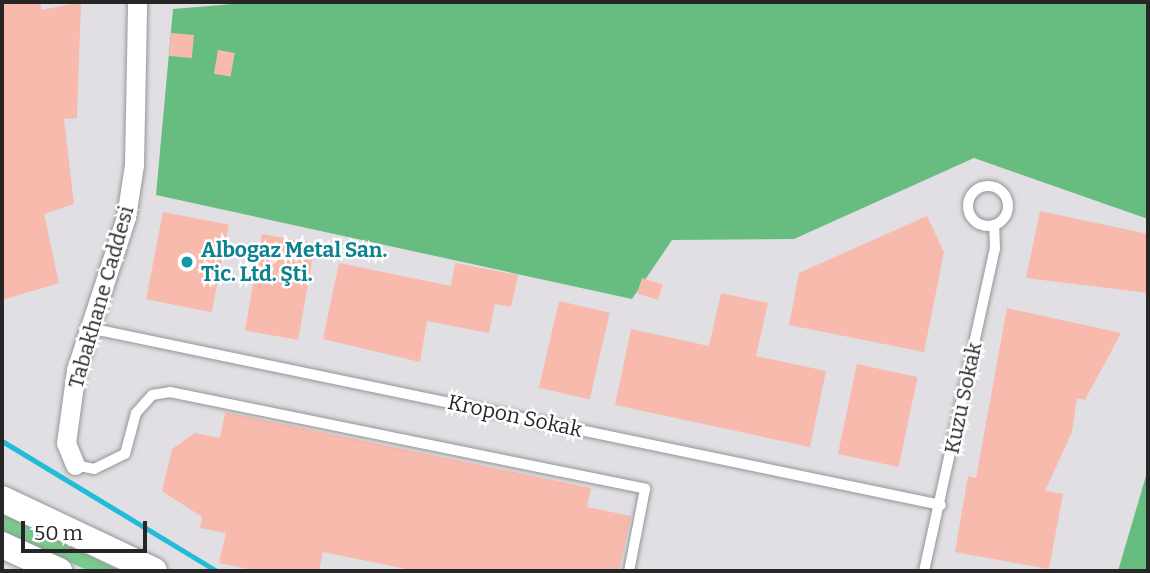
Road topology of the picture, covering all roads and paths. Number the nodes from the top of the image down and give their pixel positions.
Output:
1 (136, 2) edge
2 (994, 225) junction
3 (89, 328) junction
4 (75, 465) joint
5 (2, 499) edge
6 (941, 505) junction
7 (2, 545) edge
8 (59, 571) edge
9 (154, 571) edge
10 (629, 571) edge
11 (925, 571) edge

1 - 3 street, Tabakhane Caddesi
2 - 2 lane
2 - 6 lane, Kuzu Sokak
3 - 4 street, Tabakhane Caddesi
3 - 6 lane, Kropon Sokak
4 - 10 lane
5 - 9 main road
6 - 11 lane, Kuzu Sokak
7 - 8 main road

